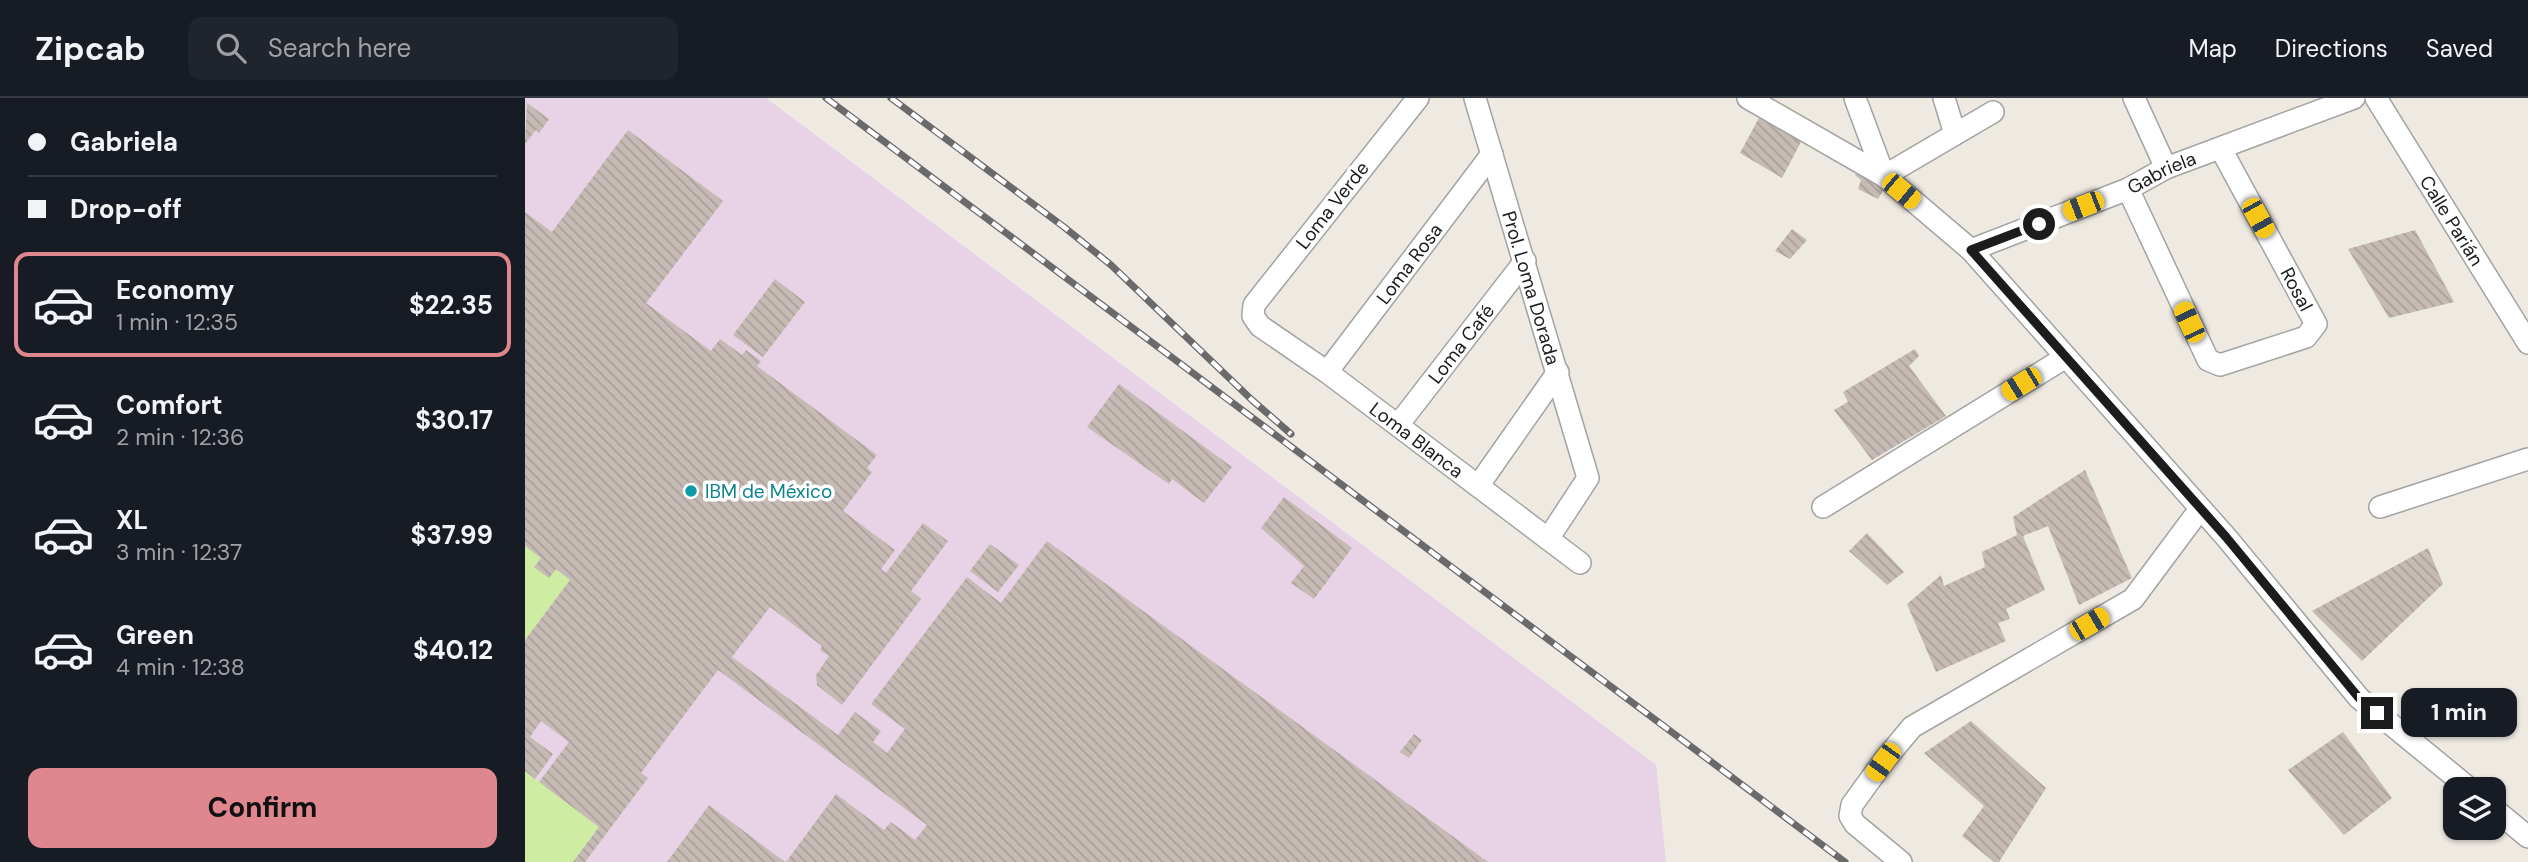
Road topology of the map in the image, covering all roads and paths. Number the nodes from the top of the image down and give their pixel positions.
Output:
1 (1418, 98) edge
2 (1475, 98) edge
3 (1748, 98) edge
4 (1855, 98) edge
5 (1944, 98) edge
6 (2134, 98) edge
7 (2354, 98) edge
8 (2376, 98) edge
9 (1993, 111) dead end
10 (1955, 134) junction
11 (2221, 149) junction
12 (1492, 154) junction
13 (2166, 169) junction
14 (1884, 176) junction
15 (2128, 189) junction
16 (1971, 250) junction
17 (1525, 261) junction
18 (1252, 316) joint
19 (2528, 343) edge
20 (2066, 356) junction
21 (1327, 372) junction
22 (1559, 372) junction
23 (1398, 425) junction
24 (2528, 459) edge
25 (1478, 486) junction
26 (1823, 507) dead end
27 (2380, 507) dead end
28 (2200, 509) junction
29 (1548, 539) junction
30 (1580, 564) dead end
31 (2455, 777) edge
32 (2506, 819) edge
33 (2528, 837) edge
34 (1901, 862) edge

1 - 18 street, Loma Verde
2 - 12 street, Prol. Loma Dorada
3 - 14 street
4 - 14 street
5 - 10 street
6 - 13 street
7 - 11 street, Gabriela
8 - 19 street, Calle Parián
9 - 10 street
10 - 14 street
11 - 13 street, Gabriela
11 - 15 street, Rosal
12 - 17 street, Prol. Loma Dorada
12 - 21 street, Loma Rosa
13 - 15 street, Gabriela
14 - 16 street
15 - 16 street, Gabriela
16 - 20 street
17 - 22 street, Prol. Loma Dorada
17 - 23 street, Loma Café
18 - 21 street, Loma Blanca
20 - 26 street
20 - 28 street
21 - 23 street, Loma Blanca
22 - 25 street
22 - 29 street, Prol. Loma Dorada
23 - 25 street, Loma Blanca
24 - 27 street
25 - 29 street, Loma Blanca
28 - 31 street
28 - 34 street
29 - 30 street, Loma Blanca
32 - 33 street

